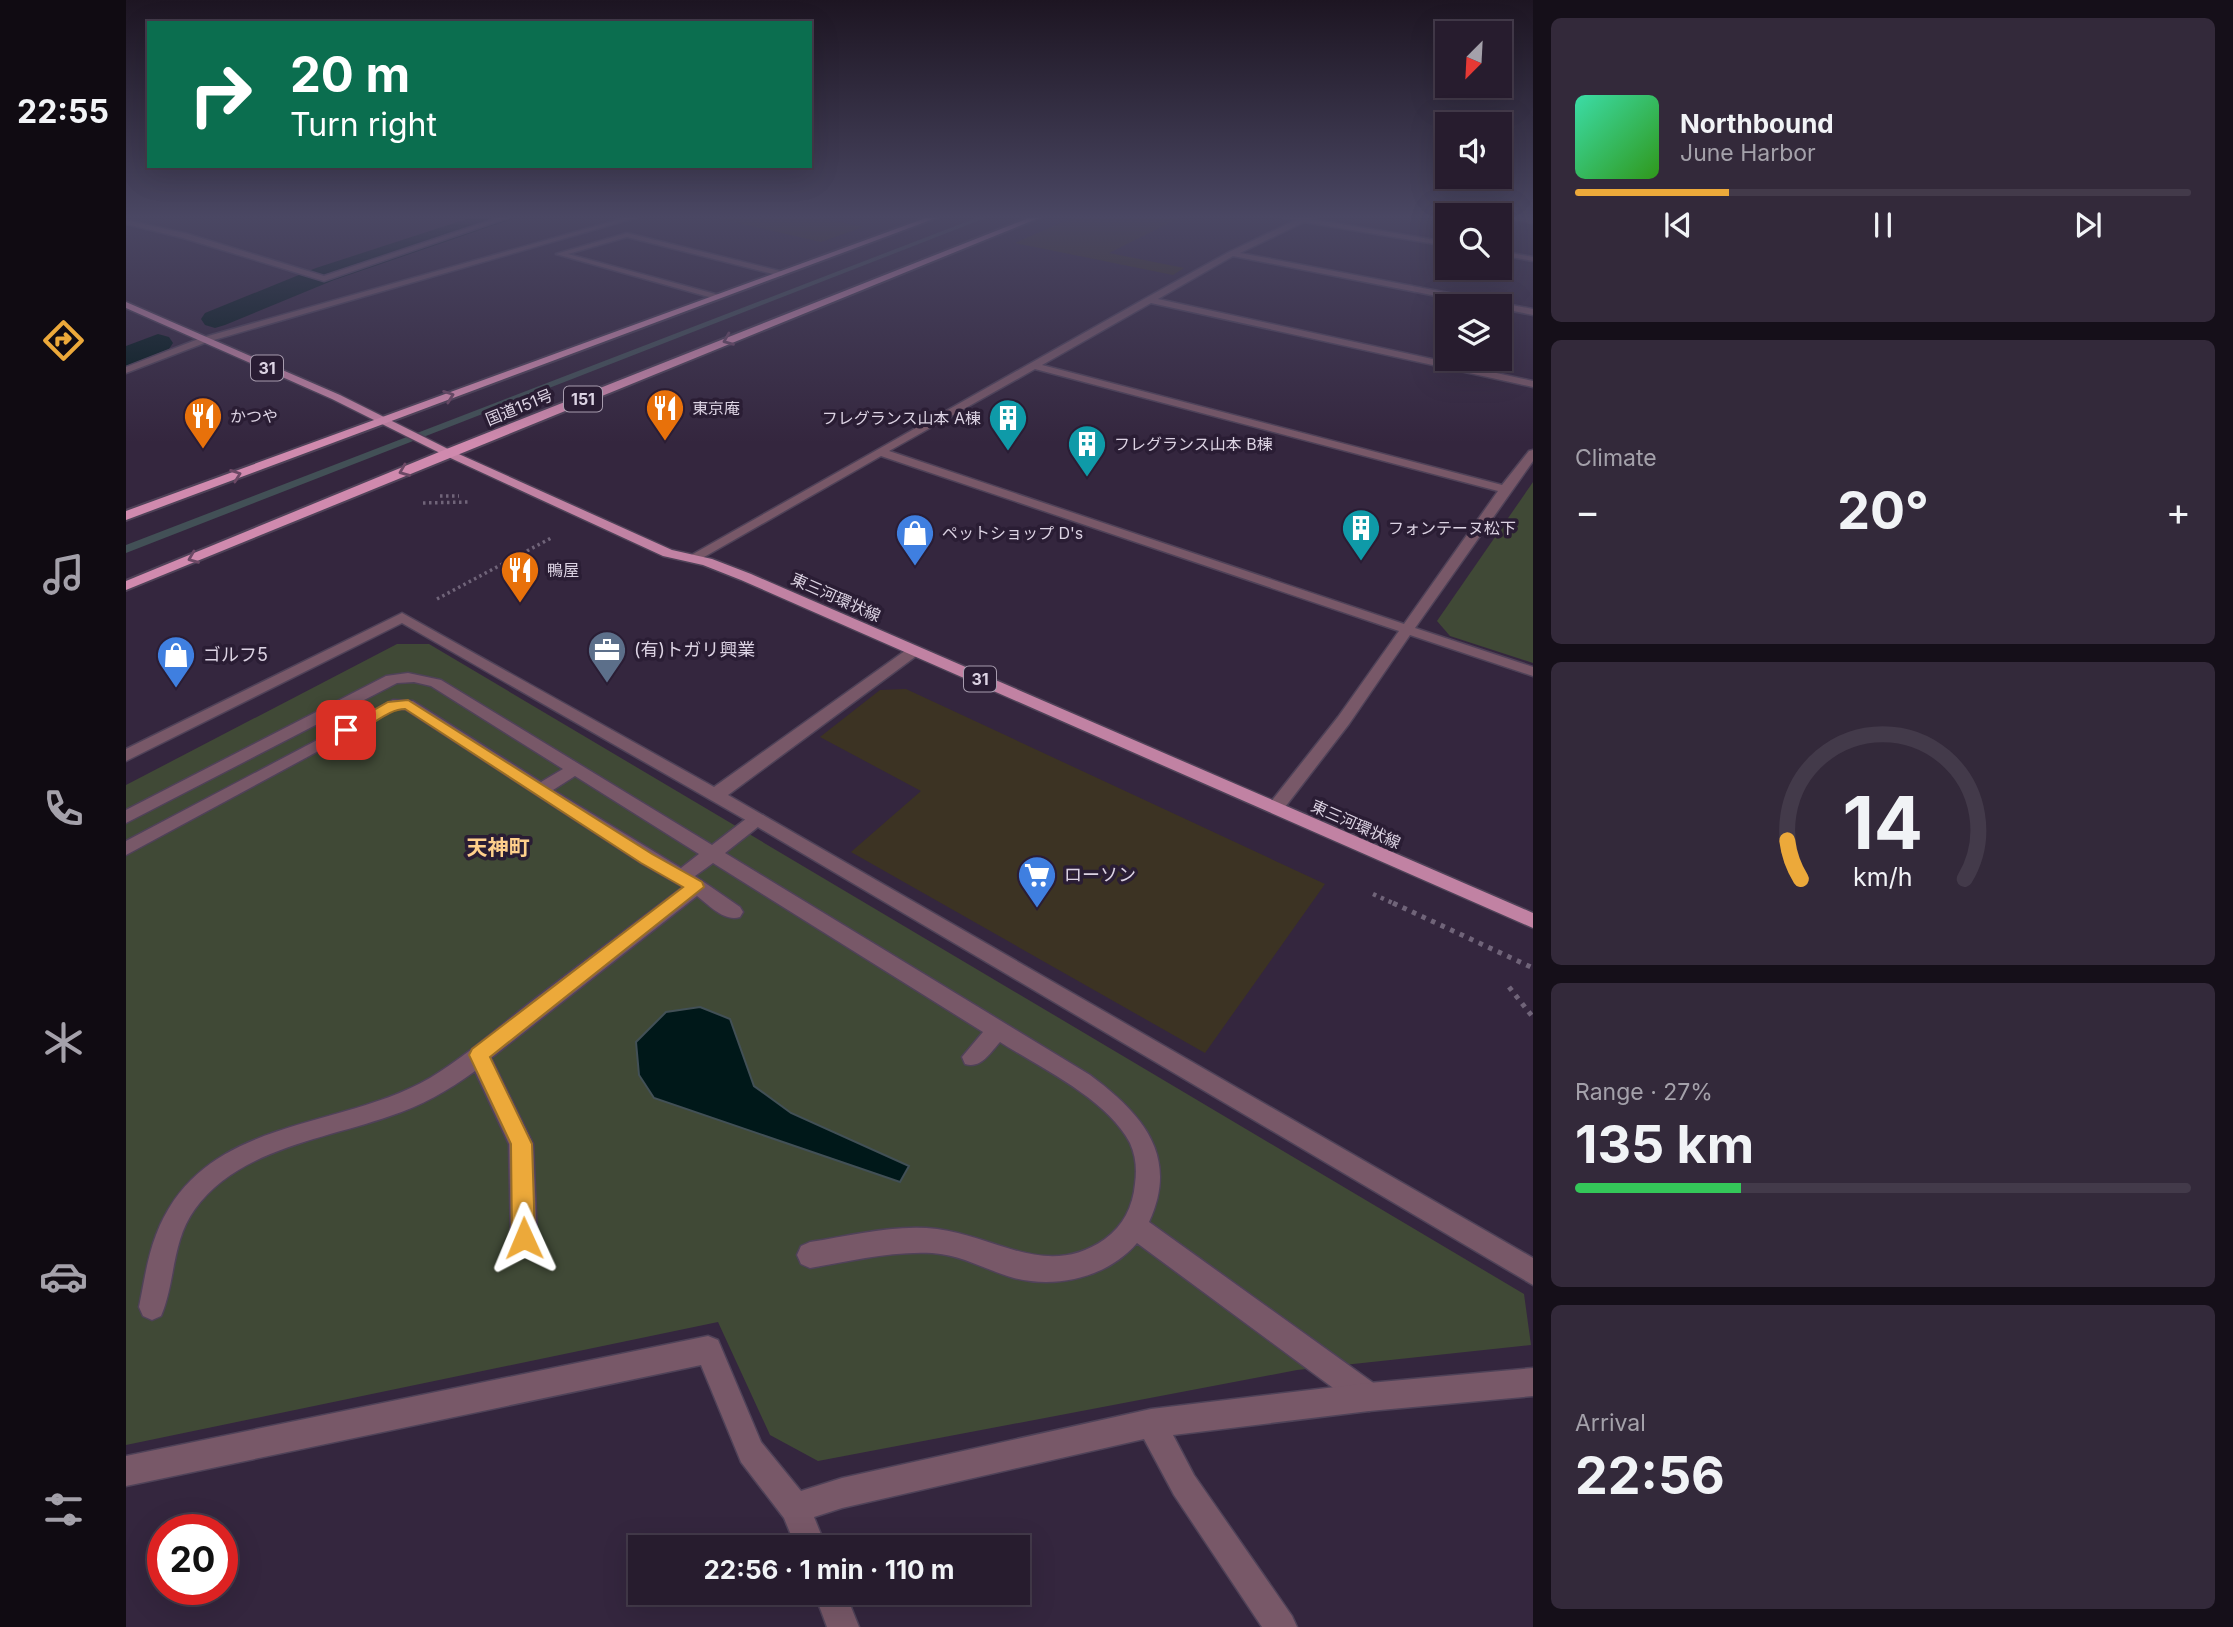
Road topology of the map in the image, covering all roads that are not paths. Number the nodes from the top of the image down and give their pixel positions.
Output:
1 (376, 291) edge
2 (694, 291) edge
3 (733, 291) edge
4 (853, 291) edge
5 (1165, 291) edge
6 (1424, 291) edge
7 (716, 297) junction
8 (1149, 300) junction
9 (126, 305) edge
10 (1533, 312) edge
11 (204, 340) junction
12 (1036, 366) junction
13 (126, 370) edge
14 (1533, 384) edge
15 (383, 420) junction
16 (448, 453) junction
17 (883, 453) junction
18 (1533, 453) edge
19 (1504, 489) junction
20 (126, 516) edge
21 (692, 558) junction
22 (126, 586) edge
23 (1408, 630) junction
24 (914, 651) junction
25 (1533, 672) edge
26 (126, 755) edge
27 (575, 769) junction
28 (540, 790) junction
29 (714, 796) junction
30 (162, 798) junction
31 (1276, 807) junction
32 (126, 817) edge
33 (183, 818) junction
34 (757, 819) junction
35 (126, 849) edge
36 (713, 853) junction
37 (689, 882) junction
38 (733, 912) dead end
39 (1533, 921) edge
40 (998, 1031) junction
41 (479, 1055) junction
42 (973, 1057) dead end
43 (1136, 1227) junction
44 (524, 1238) dead end
45 (810, 1255) dead end
46 (1533, 1272) edge
47 (152, 1307) dead end
48 (1533, 1382) edge
49 (1369, 1397) junction
50 (1151, 1423) junction
51 (126, 1471) edge
52 (795, 1508) junction
53 (806, 1535) edge
54 (834, 1605) edge
55 (842, 1626) edge
56 (1281, 1627) edge

1 - 11 street
2 - 7 street
3 - 7 highway, 国道151号
4 -> 16 highway, 国道151号 / 151
5 - 8 street
6 - 10 street
15 -> 7 highway, 国道151号
8 - 12 street
8 - 14 street
9 - 11 main road, 東三河環状線 / 31
11 - 13 street
11 - 15 main road, 東三河環状線 / 31
12 - 17 street
12 - 19 street
15 - 16 main road, 東三河環状線 / 31
20 -> 15 highway, 国道151号
16 - 21 main road, 東三河環状線 / 31
16 -> 22 highway, 国道151号 / 151
17 - 21 street
17 - 23 street
18 - 19 street
19 - 23 street
21 - 24 main road, 東三河環状線 / 31
23 - 25 street
23 - 31 street
24 - 29 street
24 - 31 main road, 東三河環状線 / 31
26 - 29 street
27 - 28 street
27 - 30 street
27 - 36 street
28 - 33 street
28 - 37 street
29 - 34 street
30 - 32 street
30 - 33 street
31 - 39 main road, 東三河環状線 / 31
33 - 35 street
34 - 36 street
34 - 46 street
36 - 37 street
36 - 40 street
37 - 38 street
37 - 41 street
40 - 42 street
40 - 43 street
41 - 44 street
41 - 47 street
43 - 45 street
43 - 49 street
48 - 49 street
49 - 50 street
50 - 52 street
50 - 56 street
51 - 52 street
52 - 53 street
54 - 55 street

